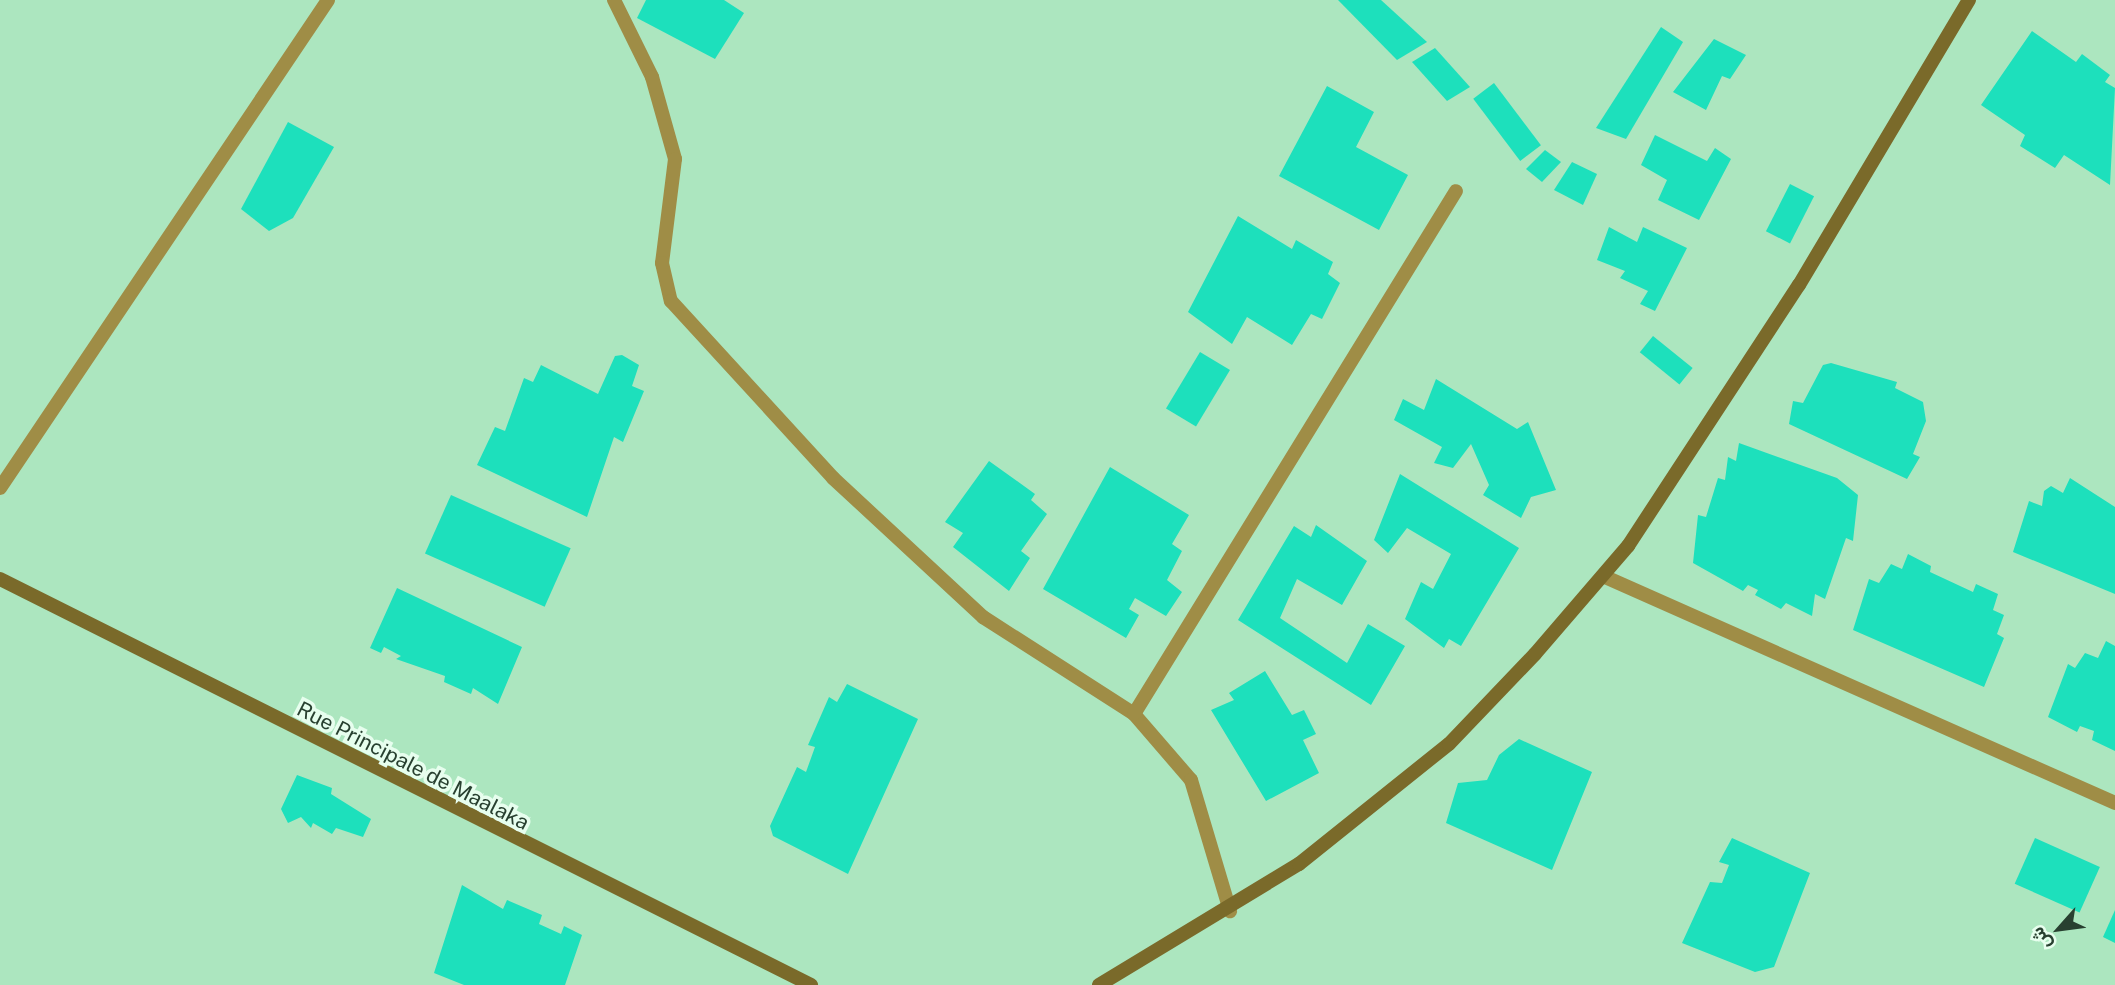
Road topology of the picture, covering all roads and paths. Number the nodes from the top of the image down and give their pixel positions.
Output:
1 (328, 0) edge
2 (614, 0) edge
3 (1969, 0) edge
4 (1456, 191) dead end
5 (0, 488) edge
6 (1603, 576) junction
7 (0, 579) edge
8 (1134, 714) junction
9 (2115, 803) edge
10 (1230, 911) junction
11 (811, 985) edge
12 (1099, 985) edge

1 - 5 street
2 - 8 street
3 - 6 street
4 - 8 street
6 - 9 street
6 - 10 street
7 - 11 street, Rue Principale de Maalaka
8 - 10 street
10 - 12 street

